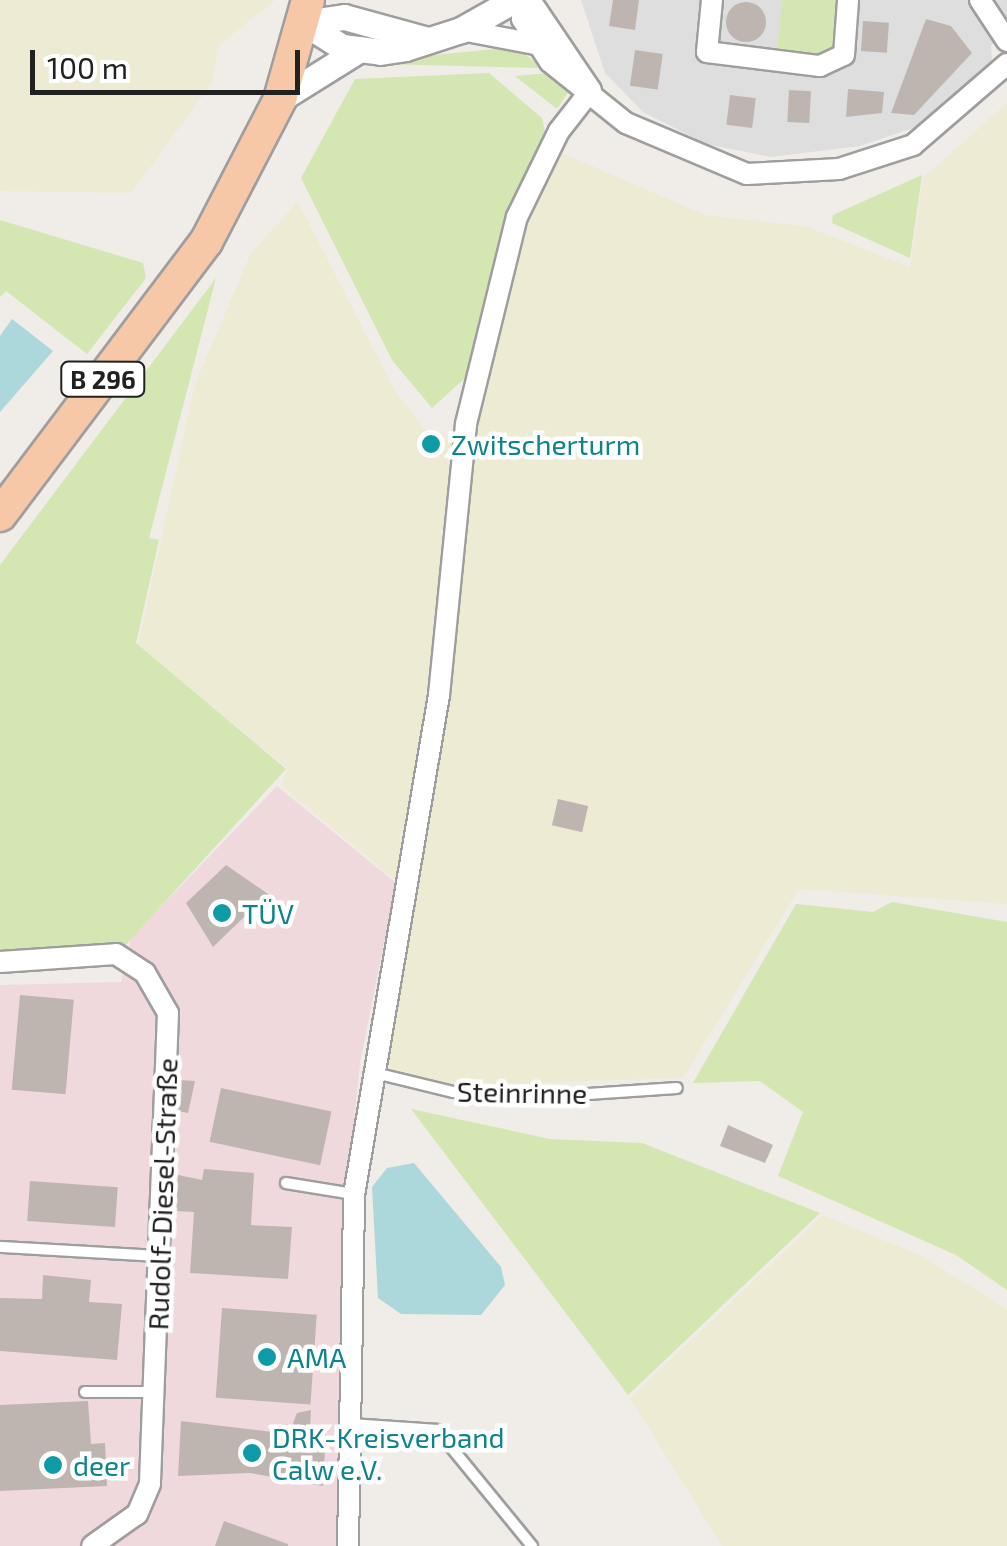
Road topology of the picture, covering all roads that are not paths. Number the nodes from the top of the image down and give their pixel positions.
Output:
1 (514, 0) edge
2 (522, 0) edge
3 (530, 0) edge
4 (712, 0) edge
5 (848, 0) edge
6 (980, 0) edge
7 (306, 11) edge
8 (461, 30) junction
9 (428, 40) junction
10 (1007, 41) edge
11 (535, 44) junction
12 (360, 49) junction
13 (1007, 64) edge
14 (591, 90) junction
15 (280, 99) junction
16 (0, 515) edge
17 (0, 962) edge
18 (369, 1071) junction
19 (677, 1088) dead end
20 (286, 1183) dead end
21 (354, 1194) junction
22 (1, 1247) edge
23 (159, 1256) junction
24 (85, 1392) dead end
25 (155, 1392) junction
26 (352, 1424) junction
27 (92, 1546) edge
28 (348, 1546) edge
29 (532, 1546) edge

1 - 8 street
2 - 11 street
3 - 14 street
4 - 5 street
6 - 10 street
7 - 9 street
7 - 12 street
7 - 15 main road, B 296
8 - 9 street
8 - 11 street
9 - 12 street
11 - 14 street
12 - 15 street
13 - 14 street
14 - 18 street
15 - 16 main road, B 296
17 - 23 street, Rudolf-Diesel-Straße
18 - 19 lane, Steinrinne
18 - 21 street
20 - 21 lane
21 - 26 street
22 - 23 lane
23 - 25 street, Rudolf-Diesel-Straße
24 - 25 lane
25 - 27 street, Rudolf-Diesel-Straße
26 - 28 street
26 - 29 lane

